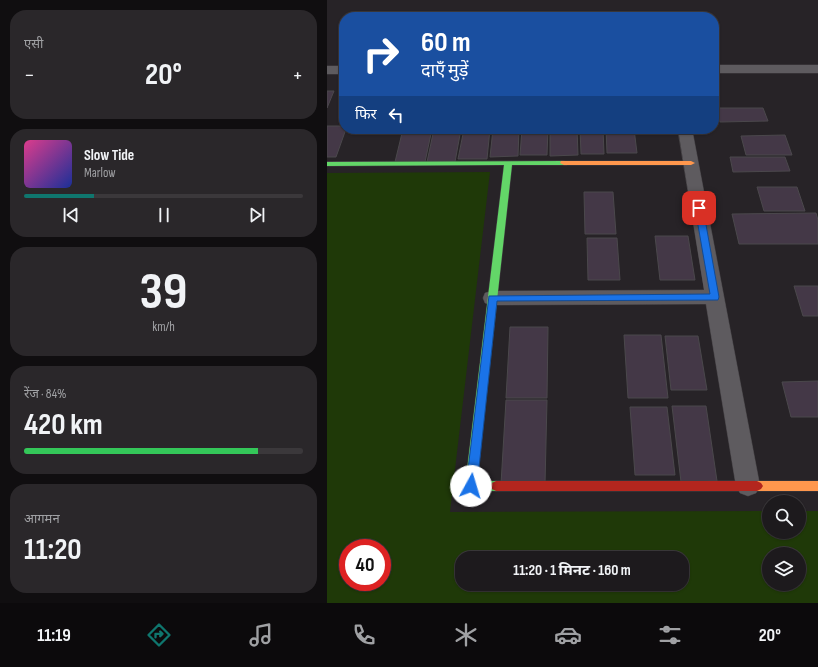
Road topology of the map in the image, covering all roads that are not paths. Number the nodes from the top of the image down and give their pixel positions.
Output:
1 (719, 69) edge
2 (818, 69) edge
3 (327, 70) edge
4 (339, 70) edge
5 (686, 134) edge
6 (691, 163) junction
7 (327, 164) edge
8 (508, 164) junction
9 (715, 297) junction
10 (492, 298) junction
11 (748, 486) junction
12 (818, 486) edge

1 - 2 street
3 - 4 street
5 - 6 street
6 - 8 street
6 - 9 street
7 - 8 street
8 - 10 street
9 - 10 street
9 - 11 street
10 - 11 street
11 - 12 street

